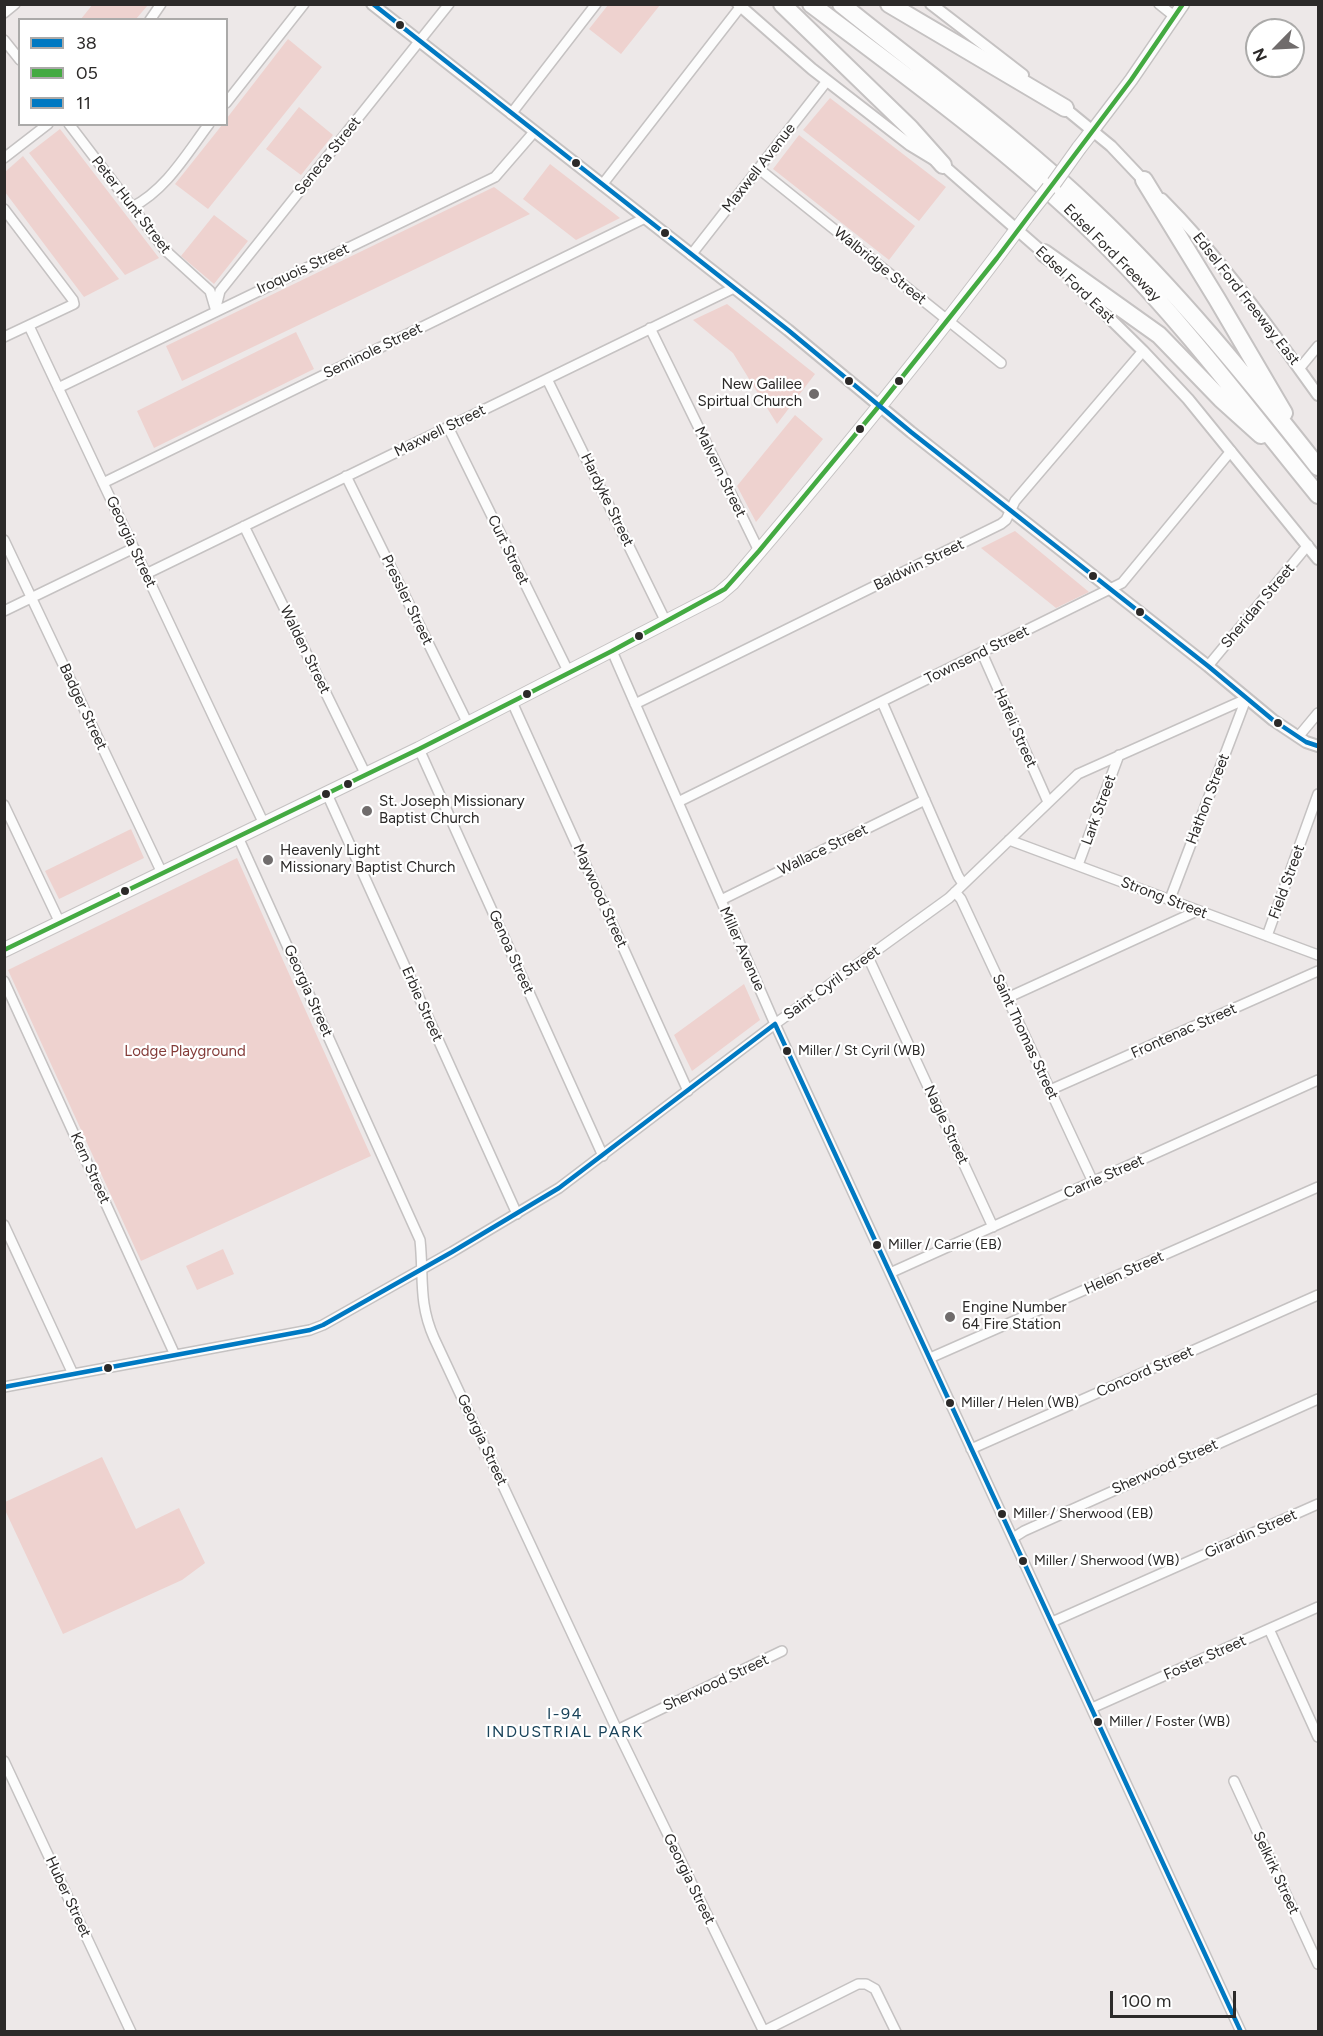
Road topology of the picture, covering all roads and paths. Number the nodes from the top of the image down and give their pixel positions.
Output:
1 (15, 4) edge
2 (161, 4) edge
3 (304, 4) edge
4 (372, 4) edge
5 (449, 4) edge
6 (596, 4) edge
7 (782, 4) edge
8 (811, 4) edge
9 (842, 4) edge
10 (889, 4) edge
11 (931, 4) edge
12 (1159, 4) edge
13 (1183, 4) edge
14 (739, 5) edge
15 (4, 13) edge
16 (1174, 16) junction
17 (151, 18) edge
18 (4, 40) edge
19 (420, 42) junction
20 (18, 58) edge
21 (827, 81) junction
22 (228, 100) edge
23 (1065, 108) junction
24 (511, 114) junction
25 (45, 126) edge
26 (71, 126) edge
27 (207, 126) edge
28 (1093, 130) junction
29 (534, 132) junction
30 (4, 158) edge
31 (943, 165) junction
32 (759, 169) junction
33 (1144, 180) junction
34 (602, 185) junction
35 (132, 207) junction
36 (4, 209) edge
37 (643, 219) junction
38 (1017, 230) junction
39 (1044, 253) junction
40 (691, 255) junction
41 (734, 288) junction
42 (216, 311) junction
43 (948, 320) junction
44 (29, 326) junction
45 (650, 328) junction
46 (4, 337) edge
47 (1318, 345) edge
48 (1143, 351) junction
49 (1001, 363) dead end
50 (1299, 369) junction
51 (547, 378) junction
52 (58, 388) junction
53 (1318, 395) edge
54 (879, 406) junction
55 (448, 427) junction
56 (1298, 441) junction
57 (1231, 451) junction
58 (1287, 456) junction
59 (1318, 467) edge
60 (346, 476) junction
61 (103, 483) junction
62 (1318, 495) edge
63 (1010, 511) junction
64 (244, 526) junction
65 (4, 540) edge
66 (1308, 545) junction
67 (134, 548) junction
68 (759, 551) junction
69 (1318, 559) edge
70 (146, 573) junction
71 (1111, 590) junction
72 (32, 597) junction
73 (4, 610) edge
74 (666, 622) junction
75 (612, 651) junction
76 (982, 653) junction
77 (1208, 666) junction
78 (568, 673) junction
79 (1246, 699) junction
80 (512, 702) junction
81 (882, 702) junction
82 (635, 704) junction
83 (1318, 713) edge
84 (468, 724) junction
85 (1298, 737) junction
86 (1318, 746) edge
87 (419, 749) junction
88 (1119, 755) junction
89 (366, 775) junction
90 (327, 794) junction
91 (1318, 794) edge
92 (925, 800) junction
93 (678, 802) junction
94 (1048, 802) junction
95 (4, 805) edge
96 (264, 824) junction
97 (238, 837) junction
98 (1009, 840) junction
99 (1078, 865) junction
100 (162, 873) junction
101 (963, 884) junction
102 (955, 892) junction
103 (1170, 899) junction
104 (721, 900) junction
105 (1197, 911) junction
106 (60, 923) junction
107 (1267, 936) junction
108 (4, 950) edge
109 (1318, 955) edge
110 (868, 957) junction
111 (1318, 971) edge
112 (4, 981) edge
113 (1007, 998) junction
114 (775, 1024) junction
115 (1318, 1080) edge
116 (688, 1090) junction
117 (1050, 1090) junction
118 (603, 1156) junction
119 (1093, 1182) junction
120 (1318, 1187) edge
121 (517, 1214) junction
122 (4, 1225) edge
123 (993, 1227) junction
124 (423, 1269) junction
125 (890, 1273) junction
126 (1318, 1295) edge
127 (175, 1355) junction
128 (930, 1358) junction
129 (73, 1374) junction
130 (4, 1387) edge
131 (1318, 1399) edge
132 (972, 1449) junction
133 (1318, 1504) edge
134 (1013, 1538) junction
135 (1318, 1608) edge
136 (1052, 1622) junction
137 (1269, 1629) junction
138 (782, 1651) dead end
139 (1092, 1708) junction
140 (617, 1730) junction
141 (1318, 1737) edge
142 (4, 1761) edge
143 (1234, 1781) dead end
144 (1318, 1964) edge
145 (131, 2031) edge
146 (764, 2031) edge
147 (896, 2031) edge
148 (1241, 2031) edge

1 - 15 street
2 - 17 street
3 - 22 street
4 - 19 street
5 - 19 street, Seneca Street
6 - 24 street
7 - 31 highway
8 - 58 highway, Edsel Ford Freeway
9 - 56 highway, Edsel Ford Freeway
10 - 23 highway
11 - 23 street
12 - 16 street
13 - 16 main road
14 - 21 street, Edsel Ford East
14 - 34 street
16 - 28 main road
18 - 20 street
19 - 24 street
19 - 42 street, Seneca Street
21 - 31 street, Edsel Ford East
21 - 32 street, Maxwell Avenue
23 - 28 street, Edsel Ford Freeway East
24 - 29 street
25 - 30 street
26 - 35 street, Peter Hunt Street
27 - 35 street
28 - 33 street, Edsel Ford Freeway East
28 - 38 main road, bridge
29 - 34 street
29 - 42 street, Iroquois Street
31 - 38 street, Edsel Ford East
32 - 40 street, Maxwell Avenue
32 - 43 street, Walbridge Street
33 - 50 street, Edsel Ford Freeway East
33 - 56 highway
34 - 37 street
35 - 42 street, Peter Hunt Street
36 - 44 street
37 - 40 street
37 - 61 street, Seminole Street
38 - 39 street, Edsel Ford East
38 - 43 main road
39 - 48 street, Edsel Ford East
39 - 58 highway
40 - 41 street
41 - 45 street, Maxwell Street
41 - 54 street
42 - 52 street, Iroquois Street
43 - 49 street, Walbridge Street
43 - 54 main road
44 - 46 street
44 - 52 street, Georgia Street
45 - 51 street, Maxwell Street
45 - 68 street, Malvern Street
47 - 50 street
48 - 57 street, Edsel Ford East
48 - 63 street, Baldwin Street
50 - 53 street, Edsel Ford Freeway East
51 - 55 street, Maxwell Street
51 - 74 street, Hardyke Street
52 - 61 street, Georgia Street
54 - 63 street
54 - 68 main road
55 - 60 street, Maxwell Street
55 - 78 street, Curt Street
56 - 59 highway, Edsel Ford Freeway
57 - 66 street, Edsel Ford East
57 - 71 street, Townsend Street
58 - 62 highway, Edsel Ford Freeway
60 - 64 street, Maxwell Street
60 - 84 street, Pressler Street
61 - 67 street, Georgia Street
63 - 71 street
63 - 82 street, Baldwin Street
64 - 70 street, Maxwell Street
64 - 89 street, Walden Street
65 - 72 street, Badger Street
66 - 69 street, Edsel Ford East
66 - 77 street, Sheridan Street
67 - 70 street, Georgia Street
67 - 72 street
68 - 74 main road
70 - 96 street, Georgia Street
71 - 76 street, Townsend Street
71 - 77 street
72 - 73 street
72 - 100 street, Badger Street
74 - 75 main road
75 - 78 main road
75 - 82 street, Miller Avenue
76 - 81 street, Townsend Street
76 - 94 street, Hafeli Street
77 - 79 street
78 - 80 main road
79 - 85 street
79 - 88 street, Saint Cyril Street
79 - 103 street, Hathon Street
80 - 84 main road
80 - 116 street, Maywood Street
81 - 92 street
81 - 93 street, Townsend Street
82 - 93 street, Miller Avenue
83 - 85 street
84 - 87 main road
85 - 86 street
87 - 89 main road
87 - 118 street, Genoa Street
88 - 94 street, Saint Cyril Street
88 - 99 street, Lark Street
89 - 90 main road
90 - 96 main road
90 - 121 street, Erbie Street
91 - 107 street, Field Street
92 - 101 street
92 - 104 street, Wallace Street
93 - 104 street, Miller Avenue
94 - 98 street, Saint Cyril Street
95 - 106 street
96 - 97 main road
97 - 100 main road
97 - 124 street, Georgia Street
98 - 99 street, Strong Street
98 - 101 street, Saint Cyril Street
99 - 103 street, Strong Street
100 - 106 main road
101 - 102 street, Saint Cyril Street
102 - 110 street, Saint Cyril Street
102 - 113 street, Saint Thomas Street
103 - 105 street, Strong Street
104 - 114 street, Miller Avenue
105 - 107 street, Strong Street
105 - 113 street
106 - 108 main road
107 - 109 street, Strong Street
110 - 114 street, Saint Cyril Street
110 - 123 street, Nagle Street
111 - 117 street, Frontenac Street
112 - 127 street, Kern Street
113 - 117 street, Saint Thomas Street
114 - 116 street, Saint Cyril Street
114 - 125 street, Miller Avenue
115 - 119 street, Carrie Street
116 - 118 street, Saint Cyril Street
117 - 119 street, Saint Thomas Street
118 - 121 street, Saint Cyril Street
119 - 123 street, Carrie Street
120 - 128 street, Helen Street
121 - 124 street, Saint Cyril Street
122 - 129 street
123 - 125 street, Carrie Street
124 - 127 street, Saint Cyril Street
124 - 140 street, Georgia Street
125 - 128 street, Miller Avenue
126 - 132 street, Concord Street
127 - 129 street, Saint Cyril Street
128 - 132 street, Miller Avenue
129 - 130 street, Saint Cyril Street
131 - 134 street, Sherwood Street
132 - 134 street, Miller Avenue
133 - 136 street, Girardin Street
134 - 136 street, Miller Avenue
135 - 137 street, Foster Street
136 - 139 street, Miller Avenue
137 - 139 street, Foster Street
137 - 141 street
138 - 140 street, Sherwood Street
139 - 148 street, Miller Avenue
140 - 146 street, Georgia Street
142 - 145 street, Huber Street
143 - 144 street, Selkirk Street
146 - 147 street

